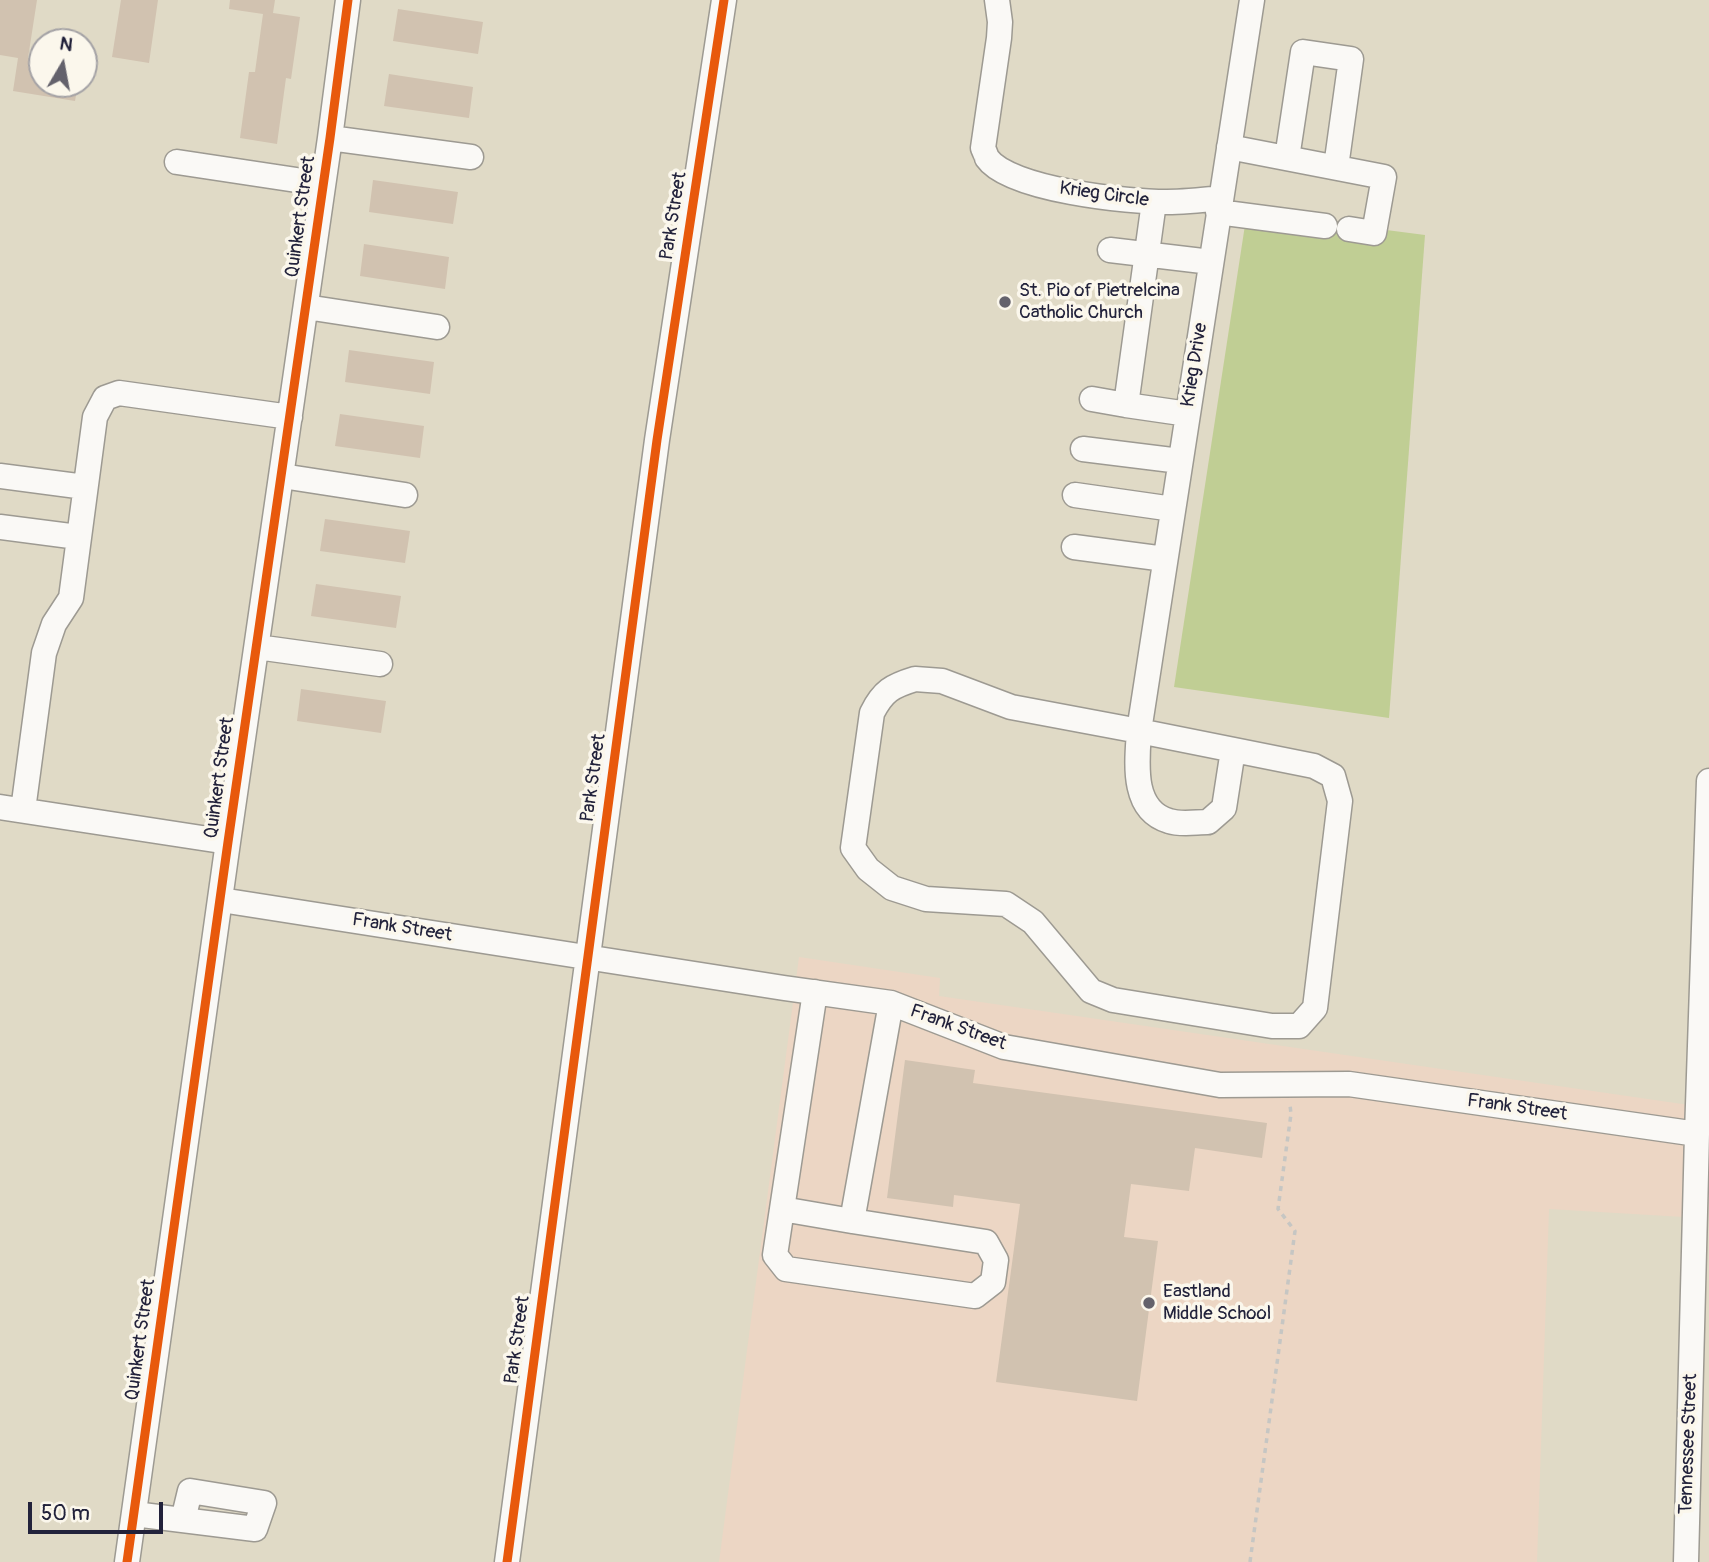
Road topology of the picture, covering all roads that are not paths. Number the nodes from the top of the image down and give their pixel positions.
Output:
1 (348, 0) edge
2 (724, 0) edge
3 (997, 0) edge
4 (1252, 0) edge
5 (330, 138) junction
6 (1229, 147) junction
7 (471, 157) dead end
8 (1287, 158) junction
9 (177, 162) dead end
10 (1336, 167) junction
11 (323, 184) junction
12 (1154, 202) junction
13 (1220, 205) junction
14 (1110, 250) dead end
15 (1147, 254) junction
16 (1211, 262) junction
17 (306, 307) junction
18 (438, 327) dead end
19 (1092, 399) dead end
20 (1126, 405) junction
21 (1188, 414) junction
22 (290, 417) junction
23 (1083, 449) dead end
24 (1180, 461) junction
25 (0, 476) edge
26 (282, 476) junction
27 (85, 487) junction
28 (405, 495) dead end
29 (1075, 495) dead end
30 (1173, 509) junction
31 (0, 527) edge
32 (78, 537) junction
33 (1074, 547) dead end
34 (1166, 559) junction
35 (257, 647) junction
36 (380, 664) dead end
37 (1139, 731) junction
38 (1233, 750) junction
39 (1709, 781) edge
40 (11, 808) edge
41 (228, 842) junction
42 (221, 900) junction
43 (587, 957) junction
44 (815, 992) junction
45 (891, 1003) junction
46 (1705, 1024) edge
47 (1697, 1134) junction
48 (782, 1209) junction
49 (852, 1221) junction
50 (1701, 1313) edge
51 (134, 1514) junction
52 (183, 1520) dead end
53 (127, 1562) edge
54 (506, 1562) edge
55 (1685, 1562) edge

1 - 5 street, Quinkert Street
2 - 43 street, Park Street
3 - 12 street, Krieg Circle
4 - 6 street, Krieg Drive
5 - 7 street
5 - 11 street, Quinkert Street
6 - 8 street
6 - 13 street, Krieg Drive
8 - 10 street
8 - 10 street
9 - 11 street
10 - 13 street, Krieg Circle
11 - 17 street, Quinkert Street
12 - 13 street, Krieg Circle
12 - 15 street
13 - 16 street, Krieg Drive
14 - 15 street
15 - 16 street
15 - 20 street
16 - 21 street, Krieg Drive
17 - 18 street
17 - 22 street, Quinkert Street
19 - 20 street
20 - 21 street
21 - 24 street, Krieg Drive
22 - 26 street, Quinkert Street
22 - 27 street
23 - 24 street
24 - 30 street, Krieg Drive
25 - 27 street
26 - 28 street
26 - 35 street, Quinkert Street
27 - 32 street
29 - 30 street
30 - 34 street, Krieg Drive
31 - 32 street
32 - 40 street
33 - 34 street
34 - 37 street, Krieg Drive
35 - 36 street
35 - 41 street, Quinkert Street
37 - 38 street
37 - 38 street, Krieg Drive
37 - 38 street
39 - 46 street, Tennessee Street
40 - 41 street
41 - 42 street, Quinkert Street
42 - 43 street, Frank Street
42 - 51 street, Quinkert Street
43 - 44 street, Frank Street
43 - 54 street, Park Street
44 - 45 street, Frank Street
44 - 48 street
45 - 47 street, Frank Street
45 - 49 street
46 - 47 street, Tennessee Street
47 - 50 street, Tennessee Street
48 - 49 street
48 - 49 street
50 - 55 street, Tennessee Street
51 - 52 street
51 - 53 street, Quinkert Street

